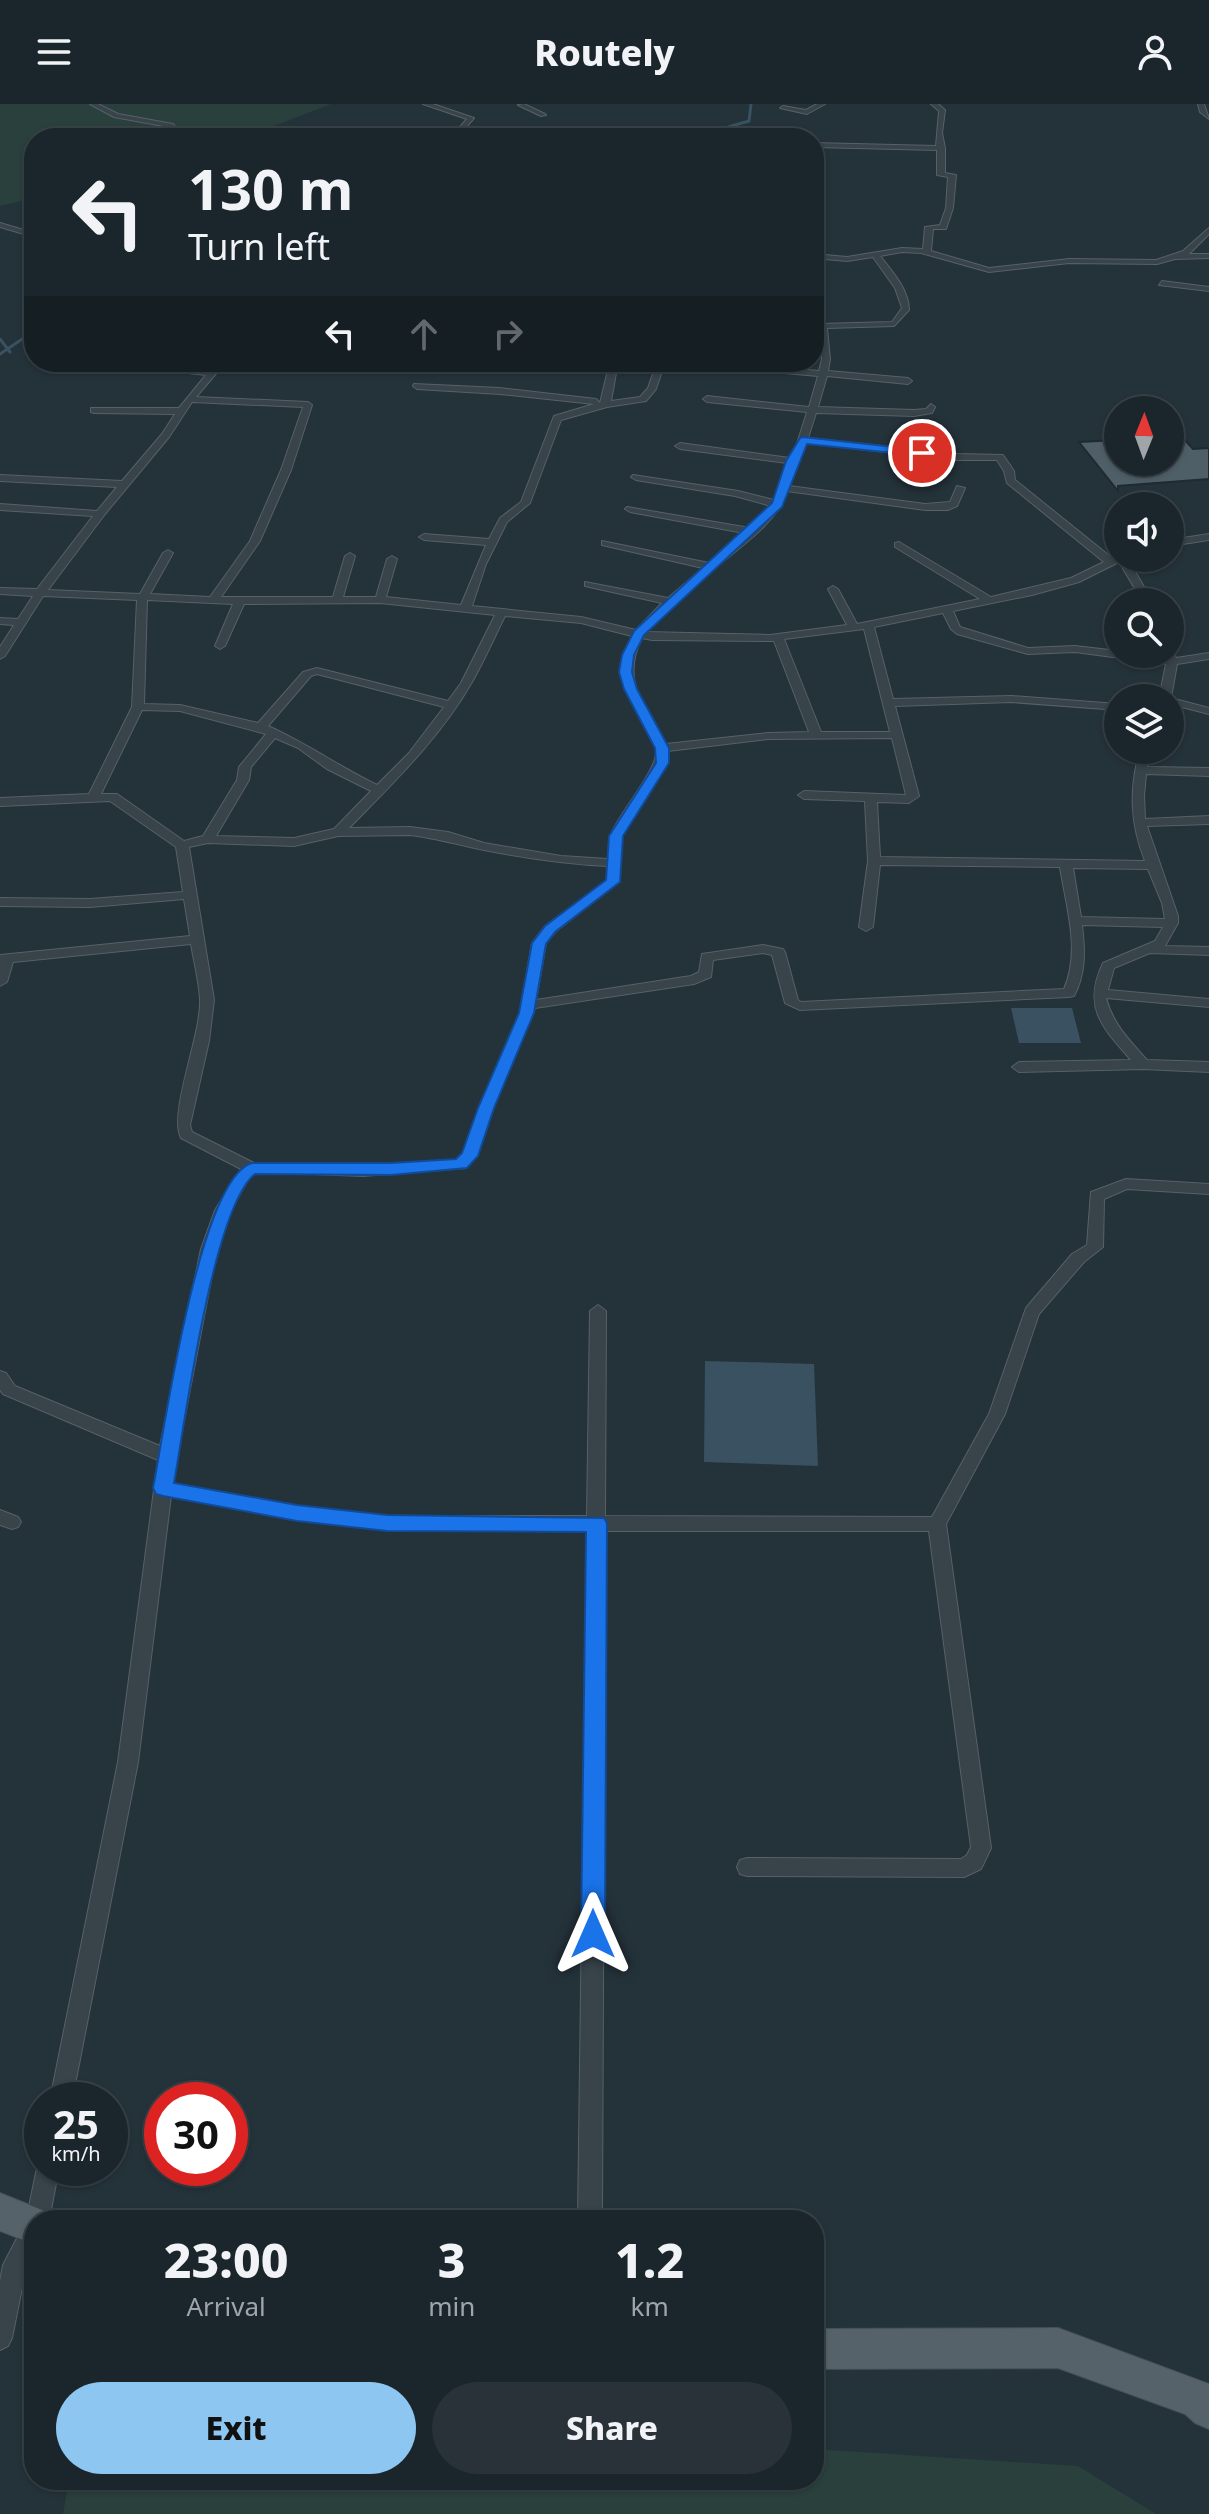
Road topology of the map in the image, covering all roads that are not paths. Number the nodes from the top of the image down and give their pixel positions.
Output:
1 (93, 104) edge
2 (426, 104) edge
3 (822, 104) edge
4 (934, 104) edge
5 (1201, 104) edge
6 (521, 105) edge
7 (783, 108) dead end
8 (543, 115) dead end
9 (1209, 117) edge
10 (173, 128) edge
11 (462, 128) edge
12 (824, 145) edge
13 (942, 148) junction
14 (0, 225) edge
15 (1209, 230) edge
16 (24, 232) edge
17 (927, 253) junction
18 (875, 255) junction
19 (1209, 256) edge
20 (824, 257) edge
21 (1176, 257) junction
22 (1162, 283) dead end
23 (1209, 289) edge
24 (824, 327) edge
25 (824, 350) edge
26 (824, 370) edge
27 (204, 372) edge
28 (612, 372) edge
29 (658, 372) edge
30 (793, 372) edge
31 (824, 372) edge
32 (213, 373) joint
33 (823, 375) junction
34 (908, 381) dead end
35 (417, 386) dead end
36 (189, 399) junction
37 (707, 399) dead end
38 (606, 404) junction
39 (931, 407) dead end
40 (94, 410) dead end
41 (813, 410) junction
42 (181, 411) junction
43 (803, 440) junction
44 (680, 446) dead end
45 (792, 461) junction
46 (636, 477) dead end
47 (0, 478) edge
48 (125, 484) junction
49 (784, 488) junction
50 (960, 488) dead end
51 (778, 504) junction
52 (0, 507) edge
53 (630, 509) dead end
54 (100, 514) junction
55 (751, 531) junction
56 (424, 537) dead end
57 (1209, 537) edge
58 (1184, 541) edge
59 (492, 542) junction
60 (606, 543) dead end
61 (899, 545) dead end
62 (1104, 549) edge
63 (168, 553) dead end
64 (350, 556) dead end
65 (392, 559) dead end
66 (709, 566) junction
67 (1104, 566) edge
68 (589, 584) dead end
69 (833, 589) dead end
70 (0, 591) edge
71 (40, 593) junction
72 (142, 599) junction
73 (214, 599) junction
74 (380, 600) junction
75 (240, 601) junction
76 (337, 601) junction
77 (990, 601) junction
78 (670, 602) junction
79 (466, 607) junction
80 (947, 610) junction
81 (502, 611) junction
82 (0, 621) edge
83 (20, 622) junction
84 (868, 626) junction
85 (854, 628) junction
86 (639, 633) junction
87 (778, 637) junction
88 (220, 646) dead end
89 (1104, 652) edge
90 (0, 656) edge
91 (1209, 656) edge
92 (1184, 657) edge
93 (888, 703) junction
94 (1184, 704) edge
95 (450, 705) junction
96 (1104, 706) edge
97 (138, 707) junction
98 (1209, 711) edge
99 (267, 729) junction
100 (816, 735) junction
101 (896, 735) junction
102 (662, 748) junction
103 (1142, 764) edge
104 (1140, 770) junction
105 (1209, 772) edge
106 (379, 790) junction
107 (804, 795) dead end
108 (93, 798) junction
109 (871, 798) junction
110 (0, 802) edge
111 (1209, 820) edge
112 (1138, 823) junction
113 (338, 832) junction
114 (208, 839) junction
115 (182, 845) junction
116 (874, 861) junction
117 (614, 863) junction
118 (1066, 864) junction
119 (1152, 865) junction
120 (190, 895) junction
121 (0, 902) edge
122 (1074, 921) junction
123 (1172, 923) junction
124 (866, 927) dead end
125 (197, 939) junction
126 (1147, 949) junction
127 (1209, 951) edge
128 (3, 958) edge
129 (0, 982) edge
130 (1100, 993) junction
131 (1209, 1003) edge
132 (529, 1005) junction
133 (1143, 1064) junction
134 (1019, 1067) dead end
135 (1209, 1067) edge
136 (252, 1168) junction
137 (1209, 1189) edge
138 (598, 1311) dead end
139 (3, 1386) edge
140 (167, 1456) junction
141 (163, 1488) junction
142 (597, 1523) junction
143 (937, 1524) junction
144 (747, 1867) dead end
145 (65, 2082) edge
146 (44, 2186) edge
147 (38, 2210) edge
148 (590, 2210) edge
149 (0, 2212) edge
150 (24, 2221) edge
151 (24, 2247) edge
152 (0, 2338) edge
153 (824, 2349) edge
154 (1209, 2409) edge

1 - 10 street
2 - 11 street
3 - 7 street
4 - 13 street
5 - 9 street
6 - 8 street
12 - 13 street
13 - 17 street
14 - 16 street
15 - 21 street
17 - 18 street
17 - 21 street
18 - 20 street
18 - 24 street
19 - 21 street
22 - 23 street
25 - 26 street
27 - 32 street
28 - 38 street
29 - 38 street
30 - 33 street
31 - 33 street
32 - 36 street
33 - 34 street
33 - 41 street
35 - 38 street
36 - 42 street
36 - 73 street
37 - 41 street
38 - 59 street
39 - 41 street
40 - 42 street
41 - 43 street
42 - 48 street
43 - 45 street
43 - 62 street
44 - 45 street
45 - 49 street
46 - 51 street
47 - 48 street
48 - 54 street
49 - 50 street
49 - 51 street
51 - 55 street
52 - 54 street
53 - 55 street
54 - 71 street
55 - 66 street
56 - 59 street
57 - 58 street
59 - 79 street
60 - 66 street
61 - 77 street
63 - 72 street
64 - 76 street
65 - 74 street
66 - 78 street
67 - 77 street
68 - 78 street
69 - 85 street
70 - 71 street
71 - 72 street
71 - 83 street
72 - 73 street
72 - 97 street
73 - 75 street
74 - 76 street
74 - 79 street
75 - 76 street
75 - 88 street
77 - 80 street
78 - 86 street
79 - 81 street
80 - 84 street
80 - 89 street
81 - 86 street
81 - 95 street
82 - 83 street
83 - 90 street
84 - 85 street
84 - 93 street
85 - 87 street
86 - 87 street
86 - 102 street
87 - 100 street
91 - 92 street
93 - 96 street
93 - 101 street
94 - 98 street
95 - 99 street
95 - 106 street
97 - 99 street
97 - 108 street
99 - 106 street
99 - 114 street
100 - 101 street
100 - 102 street
101 - 109 street
102 - 117 street
103 - 104 street
104 - 105 street
104 - 112 street
106 - 113 street
107 - 109 street
108 - 110 street
108 - 115 street
109 - 116 street
111 - 112 street
112 - 119 street
113 - 114 street
113 - 117 street
114 - 115 street
115 - 120 street
116 - 118 street
116 - 124 street
117 - 132 street
118 - 119 street
118 - 122 street
119 - 123 street
120 - 121 street
120 - 125 street
122 - 123 street
122 - 132 street
123 - 126 street
125 - 128 street
125 - 136 street
126 - 127 street
126 - 130 street
128 - 129 street
130 - 131 street
130 - 133 street
132 - 136 street
133 - 134 street
133 - 135 street
136 - 140 street
137 - 143 street
138 - 142 street
139 - 140 street
140 - 141 street
141 - 142 street
141 - 145 street
142 - 143 street
142 - 148 street
143 - 144 street
146 - 147 street
149 - 150 main road
151 - 152 street
153 - 154 main road

